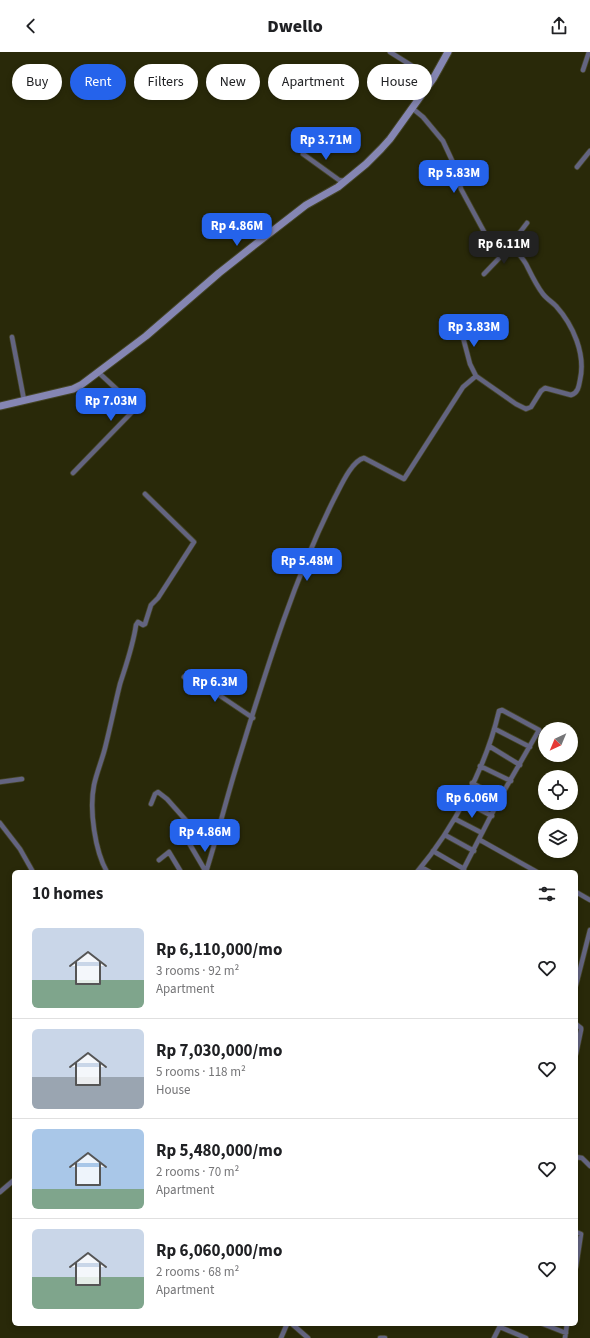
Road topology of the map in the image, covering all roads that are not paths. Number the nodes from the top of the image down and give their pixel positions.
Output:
1 (390, 52) edge
2 (448, 52) edge
3 (589, 52) edge
4 (583, 70) dead end
5 (433, 79) junction
6 (412, 108) junction
7 (590, 151) edge
8 (303, 154) dead end
9 (577, 167) dead end
10 (344, 181) junction
11 (527, 223) dead end
12 (511, 244) junction
13 (484, 274) dead end
14 (460, 326) dead end
15 (12, 337) dead end
16 (98, 372) junction
17 (476, 376) junction
18 (24, 400) junction
19 (0, 406) edge
20 (73, 473) dead end
21 (145, 494) dead end
22 (184, 677) dead end
23 (252, 718) junction
24 (494, 729) junction
25 (489, 746) junction
26 (530, 747) junction
27 (520, 765) junction
28 (480, 766) junction
29 (22, 779) dead end
30 (511, 781) junction
31 (0, 782) edge
32 (472, 783) junction
33 (500, 798) junction
34 (464, 801) junction
35 (151, 804) dead end
36 (492, 816) junction
37 (455, 819) junction
38 (0, 823) edge
39 (482, 833) junction
40 (445, 835) junction
41 (216, 840) junction
42 (480, 840) junction
43 (189, 843) dead end
44 (433, 851) junction
45 (474, 851) junction
46 (159, 860) dead end
47 (421, 867) junction
48 (32, 870) edge
49 (106, 870) edge
50 (180, 870) edge
51 (205, 870) edge
52 (207, 870) edge
53 (419, 870) edge
54 (426, 870) edge
55 (463, 870) edge
56 (534, 870) edge
57 (578, 893) edge
58 (590, 900) edge
59 (590, 930) edge
60 (578, 977) edge
61 (578, 1026) edge
62 (578, 1044) edge
63 (578, 1157) edge
64 (590, 1166) edge
65 (12, 1182) edge
66 (0, 1192) edge
67 (578, 1233) edge
68 (578, 1248) edge
69 (286, 1326) edge
70 (294, 1326) edge
71 (500, 1326) edge
72 (547, 1326) edge
73 (567, 1326) edge
74 (566, 1336) edge
75 (281, 1338) edge
76 (308, 1338) edge
77 (380, 1338) edge
78 (385, 1338) edge
79 (494, 1338) edge
80 (526, 1338) edge

1 - 5 street
2 - 5 main road
3 - 4 street
5 - 6 main road
6 - 10 main road
6 - 12 street
7 - 9 street
8 - 10 street
10 - 16 main road
11 - 12 street
12 - 13 street
12 - 17 street
14 - 17 street
15 - 18 street
16 - 18 main road
16 - 20 street
17 - 23 street
18 - 19 main road
21 - 49 street
22 - 23 street
23 - 41 street
24 - 25 street
24 - 26 street
24 - 26 street
25 - 27 street
25 - 28 street
26 - 27 street
27 - 30 street
28 - 30 street
28 - 32 street
29 - 31 street
30 - 33 street
32 - 33 street
32 - 34 street
33 - 36 street
34 - 36 street
34 - 37 street
35 - 41 street
36 - 39 street
37 - 39 street
37 - 40 street
38 - 48 street
39 - 42 street
40 - 44 street
40 - 45 street
41 - 52 street
42 - 45 street
42 - 56 street
43 - 51 street
44 - 47 street
44 - 55 street
45 - 55 street
46 - 50 street
47 - 53 street
47 - 54 street
57 - 58 street
59 - 60 street
61 - 62 street
63 - 64 street
65 - 66 street
67 - 68 street
69 - 75 street
70 - 76 street
71 - 79 street
71 - 80 street
72 - 74 street
73 - 74 street
77 - 78 street

